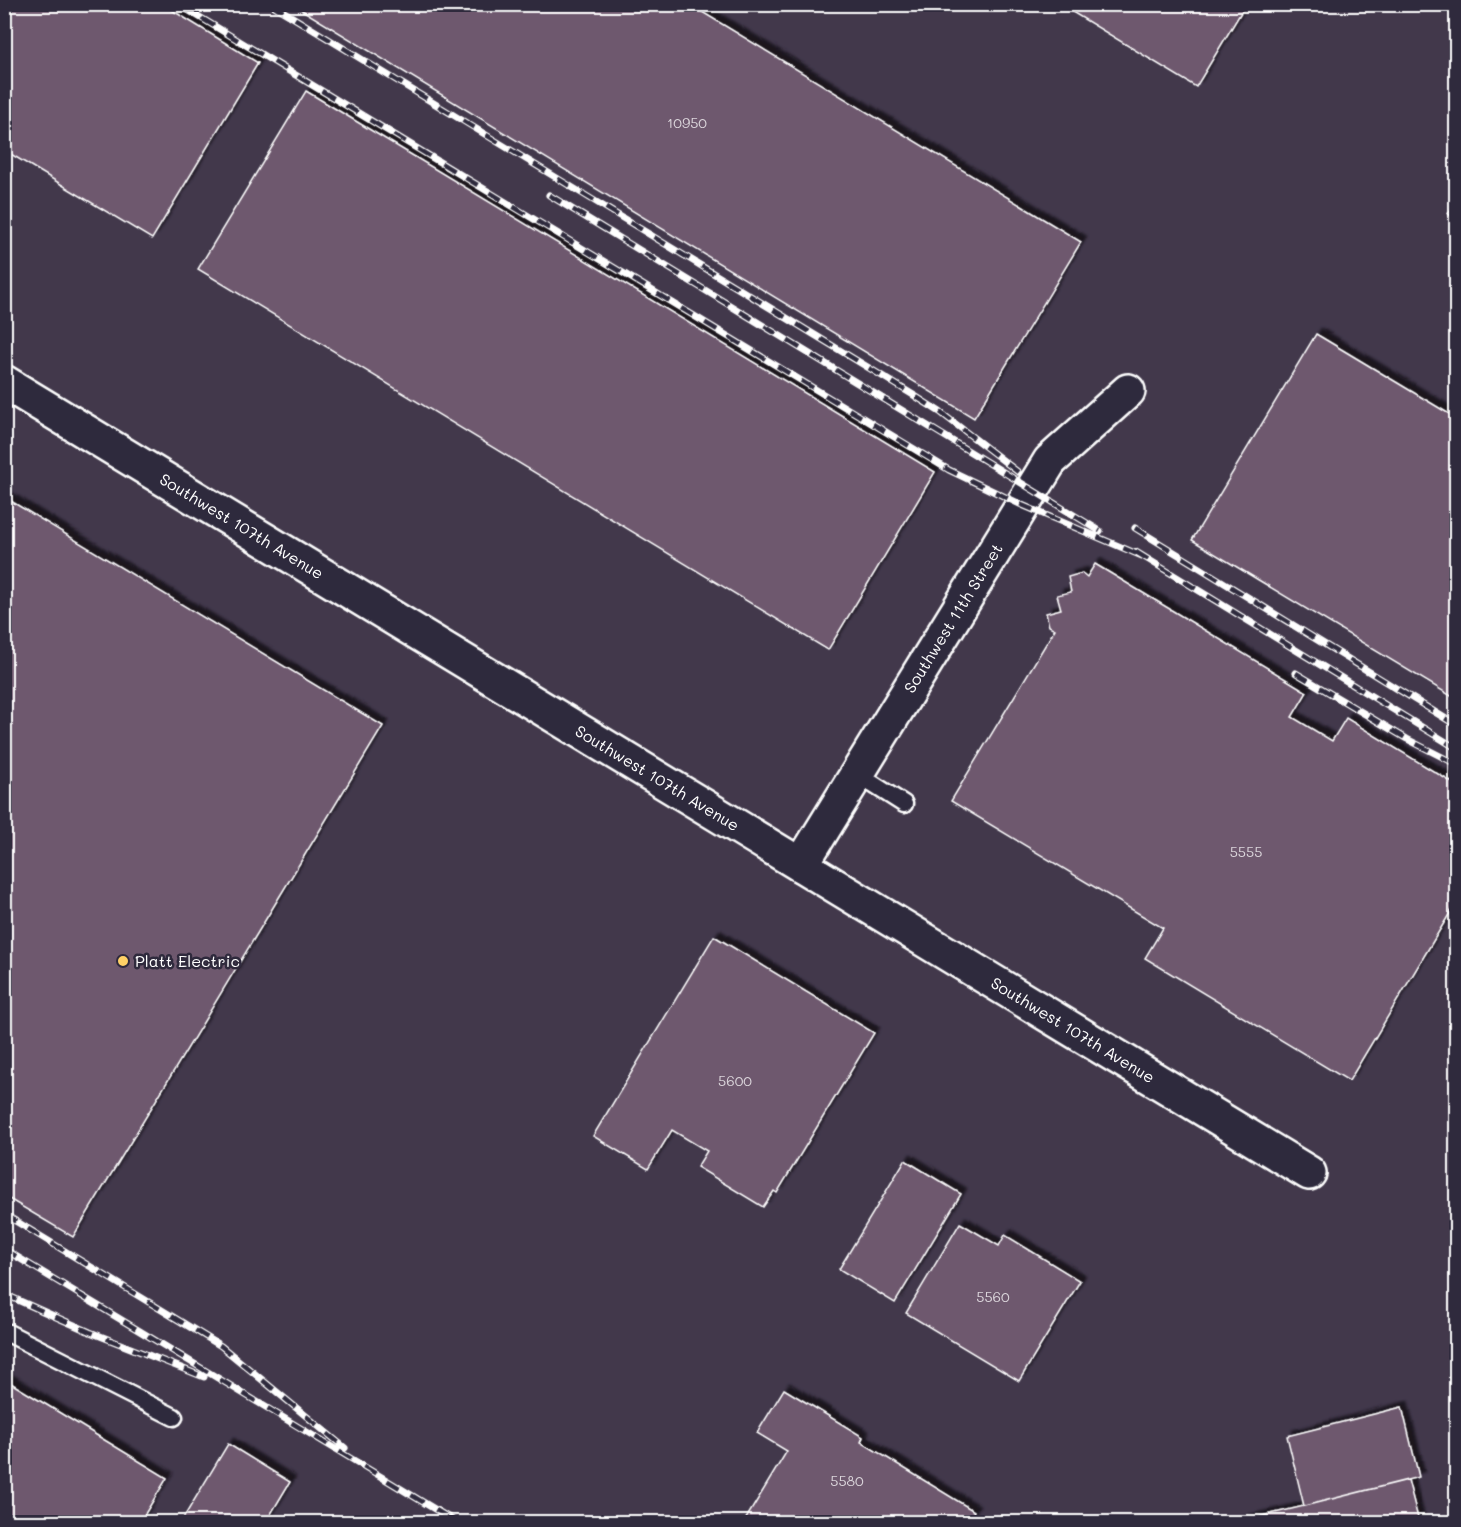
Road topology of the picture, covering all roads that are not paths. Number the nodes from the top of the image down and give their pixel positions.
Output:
1 (4, 382) edge
2 (1128, 391) dead end
3 (857, 774) junction
4 (904, 804) dead end
5 (801, 865) junction
6 (1309, 1173) dead end
7 (4, 1331) edge
8 (174, 1418) dead end

1 - 5 street, Southwest 107th Avenue
2 - 3 street, Southwest 11th Street
3 - 4 lane
3 - 5 street, Southwest 11th Street
5 - 6 street, Southwest 107th Avenue
7 - 8 lane

